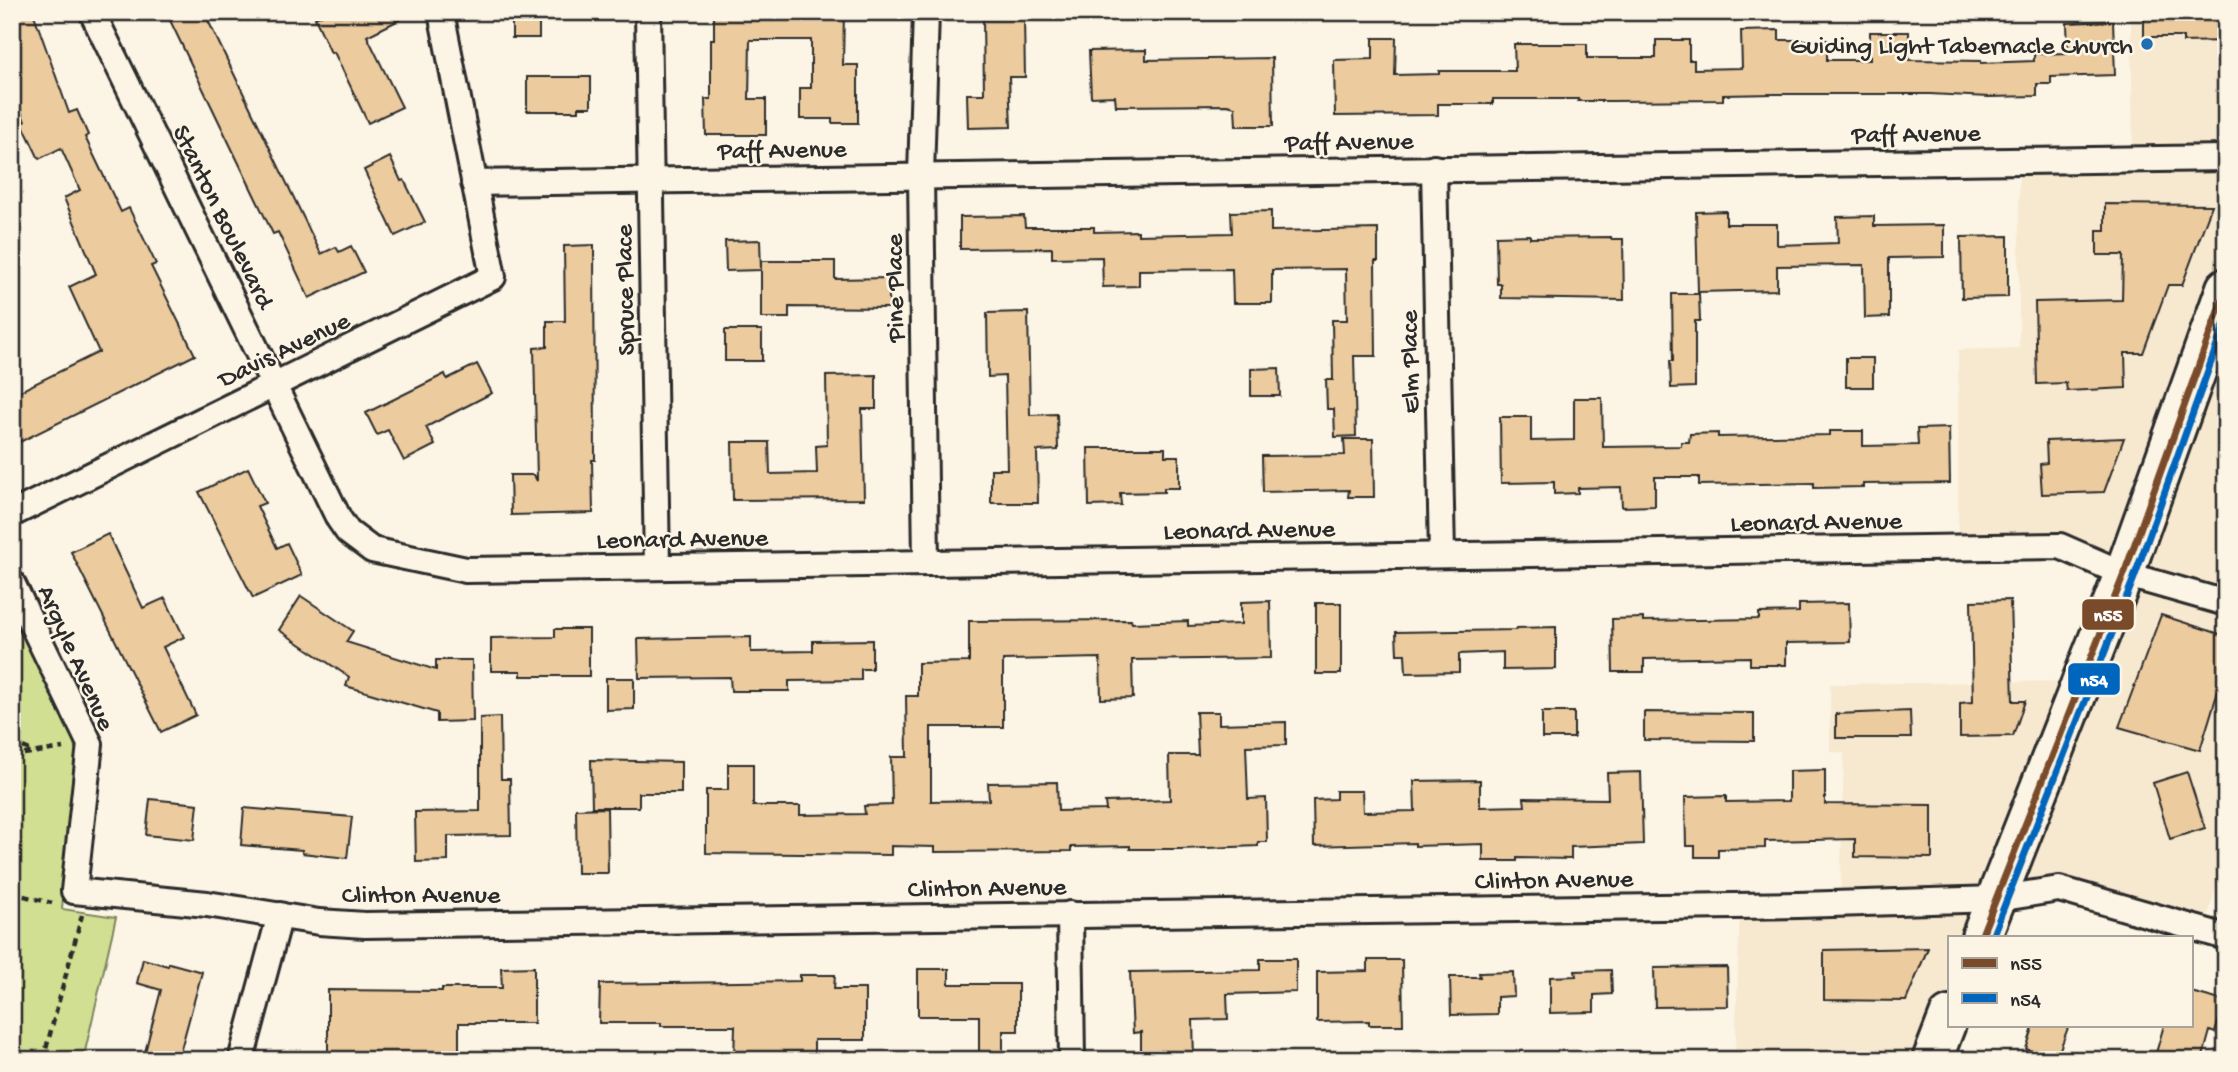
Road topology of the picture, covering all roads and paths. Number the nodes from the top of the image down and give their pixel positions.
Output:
1 (92, 12) edge
2 (441, 12) edge
3 (649, 12) edge
4 (926, 12) edge
5 (2226, 158) edge
6 (1434, 168) junction
7 (921, 176) junction
8 (650, 180) junction
9 (474, 183) junction
10 (2226, 288) edge
11 (274, 385) junction
12 (12, 514) edge
13 (372, 550) joint
14 (1442, 555) junction
15 (926, 563) junction
16 (657, 567) junction
17 (2124, 574) junction
18 (12, 583) edge
19 (2226, 603) edge
20 (12, 743) edge
21 (90, 744) junction
22 (34, 752) junction
23 (12, 756) edge
24 (12, 893) edge
25 (1997, 899) junction
26 (85, 902) junction
27 (1070, 914) junction
28 (280, 915) junction
29 (1981, 936) edge
30 (2226, 936) edge
31 (1948, 1019) edge
32 (43, 1060) edge
33 (241, 1060) edge
34 (1072, 1060) edge
35 (1932, 1060) edge

1 - 11 street, Stanton Boulevard
2 - 9 street
3 - 8 street, Spruce Place
4 - 7 street, Pine Place
5 - 6 street, Paff Avenue
6 - 7 street, Paff Avenue
6 - 14 street, Elm Place
7 - 8 street, Paff Avenue
7 - 15 street, Pine Place
8 - 9 street, Paff Avenue
8 - 16 street, Spruce Place
9 - 11 street, Davis Avenue
10 - 17 main road
11 - 12 street, Davis Avenue
11 - 13 street, Stanton Boulevard
13 - 16 street, Leonard Avenue
14 - 15 street, Leonard Avenue
14 - 17 street, Leonard Avenue
15 - 16 street, Leonard Avenue
17 - 19 street, Leonard Avenue
17 - 25 main road
18 - 21 street, Argyle Avenue
20 - 22 path
21 - 22 path
21 - 26 street, Argyle Avenue
22 - 23 path
24 - 26 path
25 - 27 street, Clinton Avenue
25 - 29 main road
25 - 30 street, Clinton Avenue
26 - 28 street, Clinton Avenue
26 - 32 path
27 - 28 street, Clinton Avenue
27 - 34 street
28 - 33 street
31 - 35 main road

